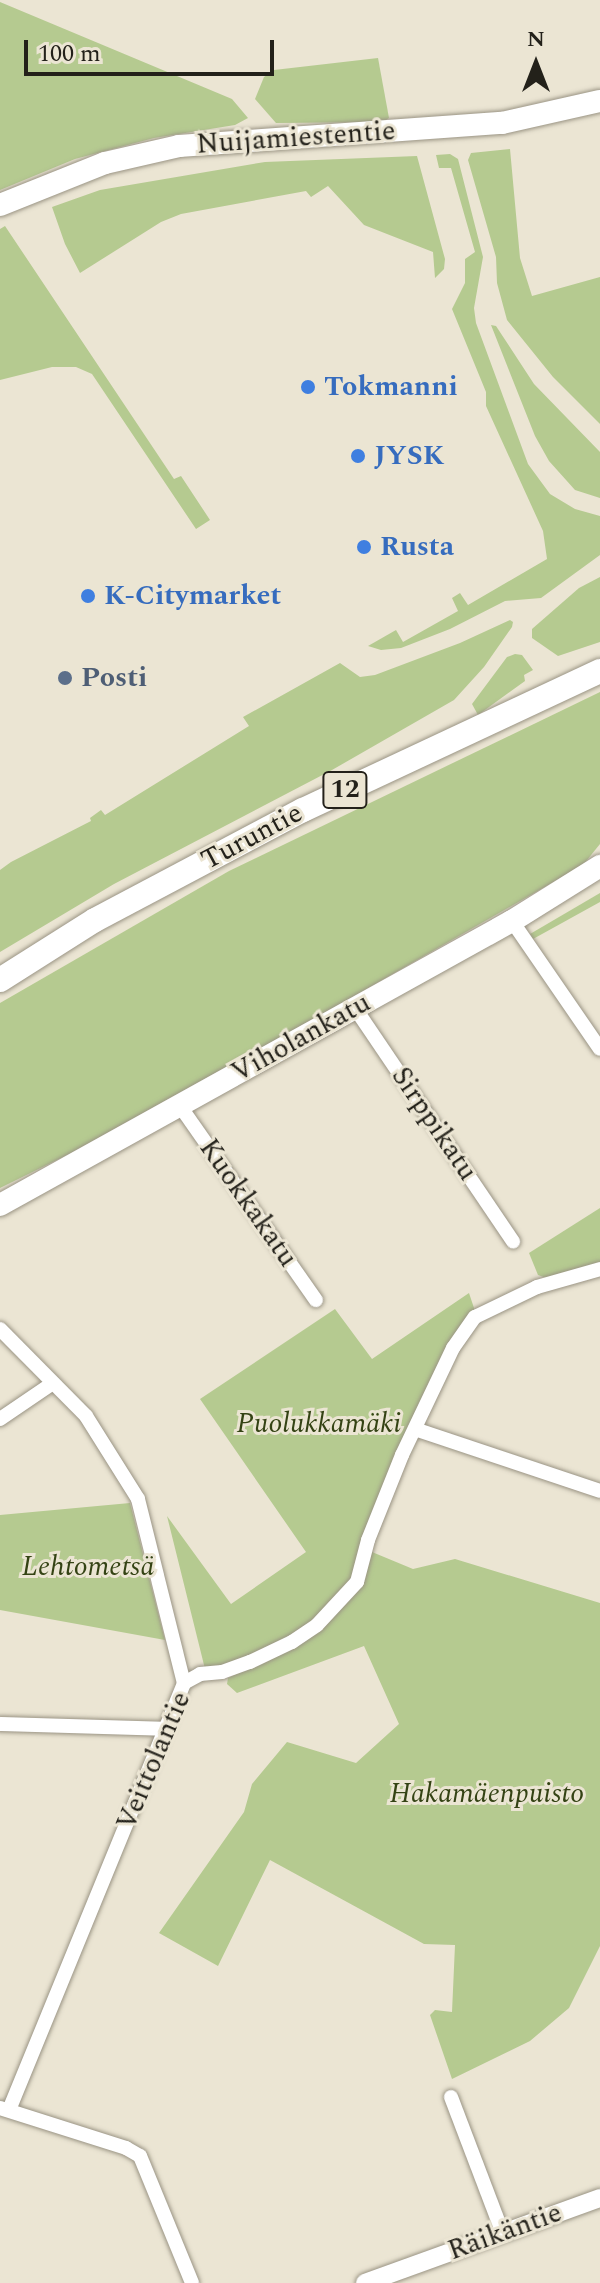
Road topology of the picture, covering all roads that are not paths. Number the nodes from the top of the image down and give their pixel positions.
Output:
1 (600, 101) edge
2 (0, 205) edge
3 (600, 671) edge
4 (600, 866) edge
5 (512, 921) junction
6 (0, 980) edge
7 (355, 1008) junction
8 (600, 1049) edge
9 (180, 1106) junction
10 (0, 1205) edge
11 (513, 1241) dead end
12 (600, 1269) edge
13 (316, 1300) dead end
14 (0, 1329) edge
15 (53, 1383) junction
16 (0, 1419) edge
17 (415, 1429) junction
18 (600, 1491) edge
19 (184, 1683) junction
20 (0, 1724) edge
21 (164, 1729) junction
22 (451, 2097) dead end
23 (4, 2109) edge
24 (600, 2198) edge
25 (502, 2231) junction
26 (192, 2283) edge
27 (365, 2283) edge

1 - 2 main road, Nuijamiestentie
3 - 6 highway, Turuntie / 12
4 - 5 main road, Viholankatu
5 - 7 main road, Viholankatu
5 - 8 street
7 - 9 main road, Viholankatu
7 - 11 street, Sirppikatu
9 - 10 main road, Viholankatu
9 - 13 street, Kuokkakatu
12 - 17 street, Veittolantie
14 - 15 street
15 - 16 street
15 - 19 street
17 - 18 street
17 - 19 street, Veittolantie
19 - 21 street, Veittolantie
20 - 21 street
21 - 23 street, Veittolantie
22 - 25 street
23 - 26 street
24 - 25 street, Räikäntie
25 - 27 street, Räikäntie

